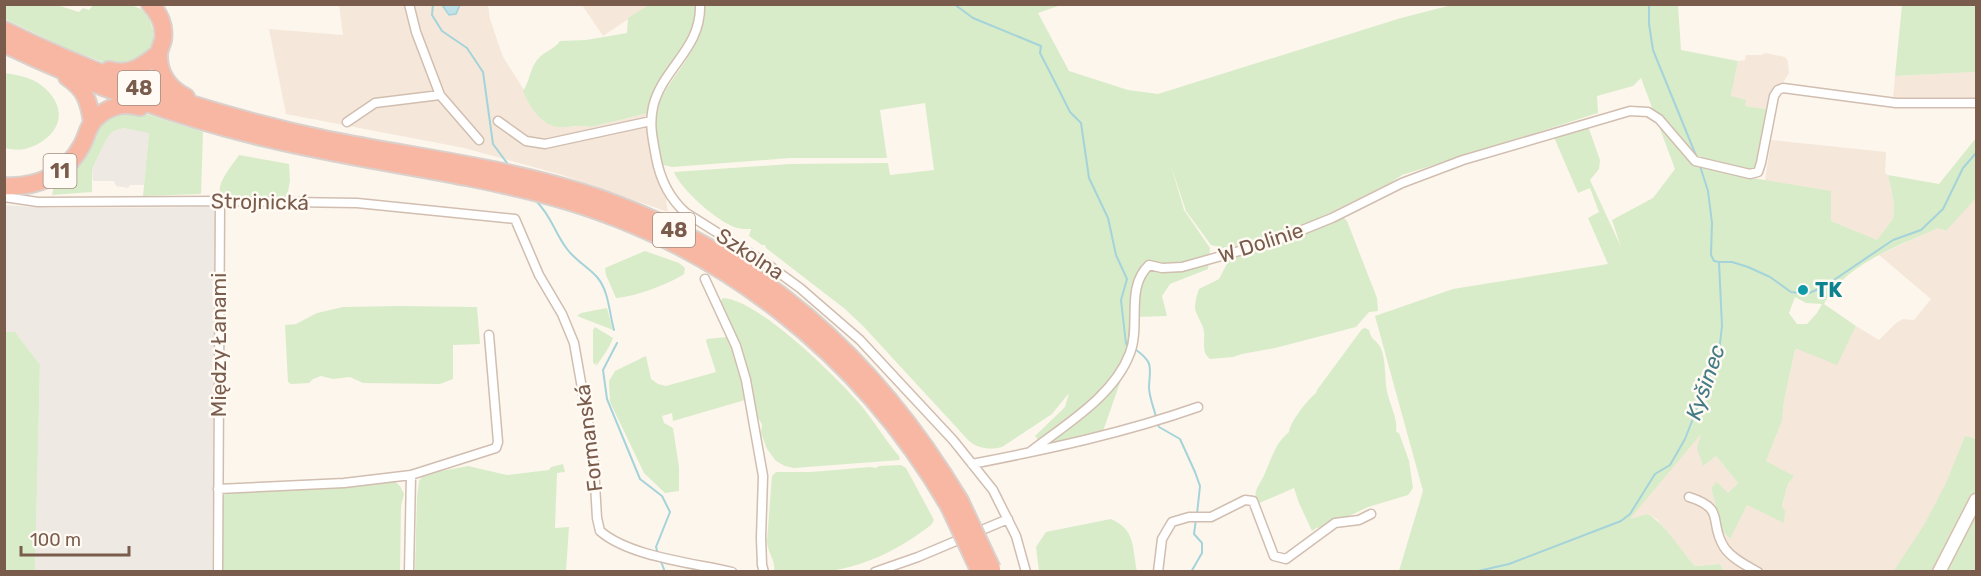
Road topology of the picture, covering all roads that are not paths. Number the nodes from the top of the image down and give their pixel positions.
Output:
1 (150, 4) edge
2 (409, 4) edge
3 (700, 4) edge
4 (4, 30) edge
5 (4, 44) edge
6 (159, 53) junction
7 (54, 60) junction
8 (440, 95) junction
9 (1977, 103) edge
10 (225, 115) junction
11 (193, 118) junction
12 (498, 121) dead end
13 (651, 121) junction
14 (92, 122) junction
15 (347, 122) dead end
16 (479, 140) dead end
17 (4, 186) edge
18 (4, 197) edge
19 (220, 201) junction
20 (515, 219) joint
21 (705, 279) dead end
22 (489, 335) dead end
23 (1198, 407) dead end
24 (1030, 452) junction
25 (972, 464) junction
26 (411, 475) junction
27 (218, 489) junction
28 (1689, 497) dead end
29 (1977, 500) edge
30 (954, 504) junction
31 (1371, 514) dead end
32 (1008, 519) junction
33 (761, 569) edge
34 (989, 571) edge
35 (218, 572) edge
36 (409, 572) edge
37 (732, 572) edge
38 (874, 572) edge
39 (1026, 572) edge
40 (1158, 572) edge
41 (1758, 572) edge
42 (1939, 572) edge

1 - 6 highway
2 - 8 street
3 - 13 street, Szkolna
4 - 7 highway
5 - 7 highway, 48
6 - 7 highway
6 - 10 highway
7 - 10 highway, 48
7 - 11 highway, 48
7 - 14 highway
8 - 15 street
8 - 16 street
9 - 24 street, W Dolinie
10 - 30 highway, 48
11 - 14 highway
11 - 30 highway, 48
12 - 13 street
13 - 25 street, Szkolna
14 - 17 highway, 11
18 - 19 street, Strojnická
19 - 20 street, Strojnická
19 - 27 street, Między Łanami
20 - 37 street, Formanská
21 - 33 street
22 - 26 street
23 - 24 street
24 - 25 street
25 - 32 street, Szkolna
26 - 27 street
26 - 36 street
27 - 35 street, Między Łanami
28 - 41 street
29 - 42 street
30 - 34 highway, 48, bridge
31 - 40 street
32 - 38 street
32 - 39 street, Szkolna

